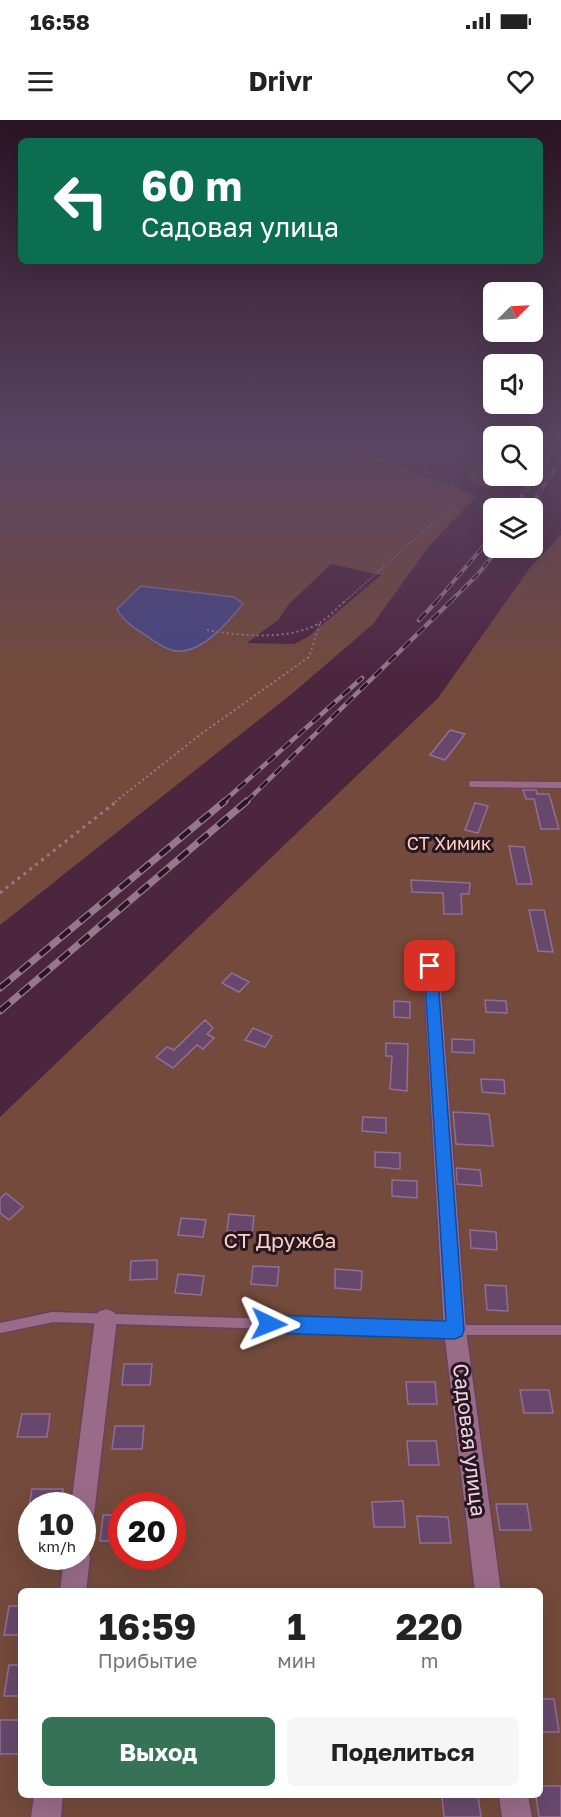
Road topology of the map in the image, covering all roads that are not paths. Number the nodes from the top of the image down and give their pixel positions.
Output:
1 (472, 784) dead end
2 (561, 785) edge
3 (430, 966) dead end
4 (106, 1319) junction
5 (0, 1328) edge
6 (455, 1330) junction
7 (561, 1330) edge
8 (85, 1492) edge
9 (76, 1570) edge
10 (73, 1588) edge
11 (487, 1588) edge
12 (49, 1798) edge
13 (514, 1798) edge
14 (46, 1817) edge
15 (517, 1817) edge

1 - 2 lane
3 - 6 street, Садовая улица
4 - 5 lane
4 - 6 lane
4 - 8 street
6 - 7 lane
6 - 11 street, Садовая улица
9 - 10 street
12 - 14 street
13 - 15 street

